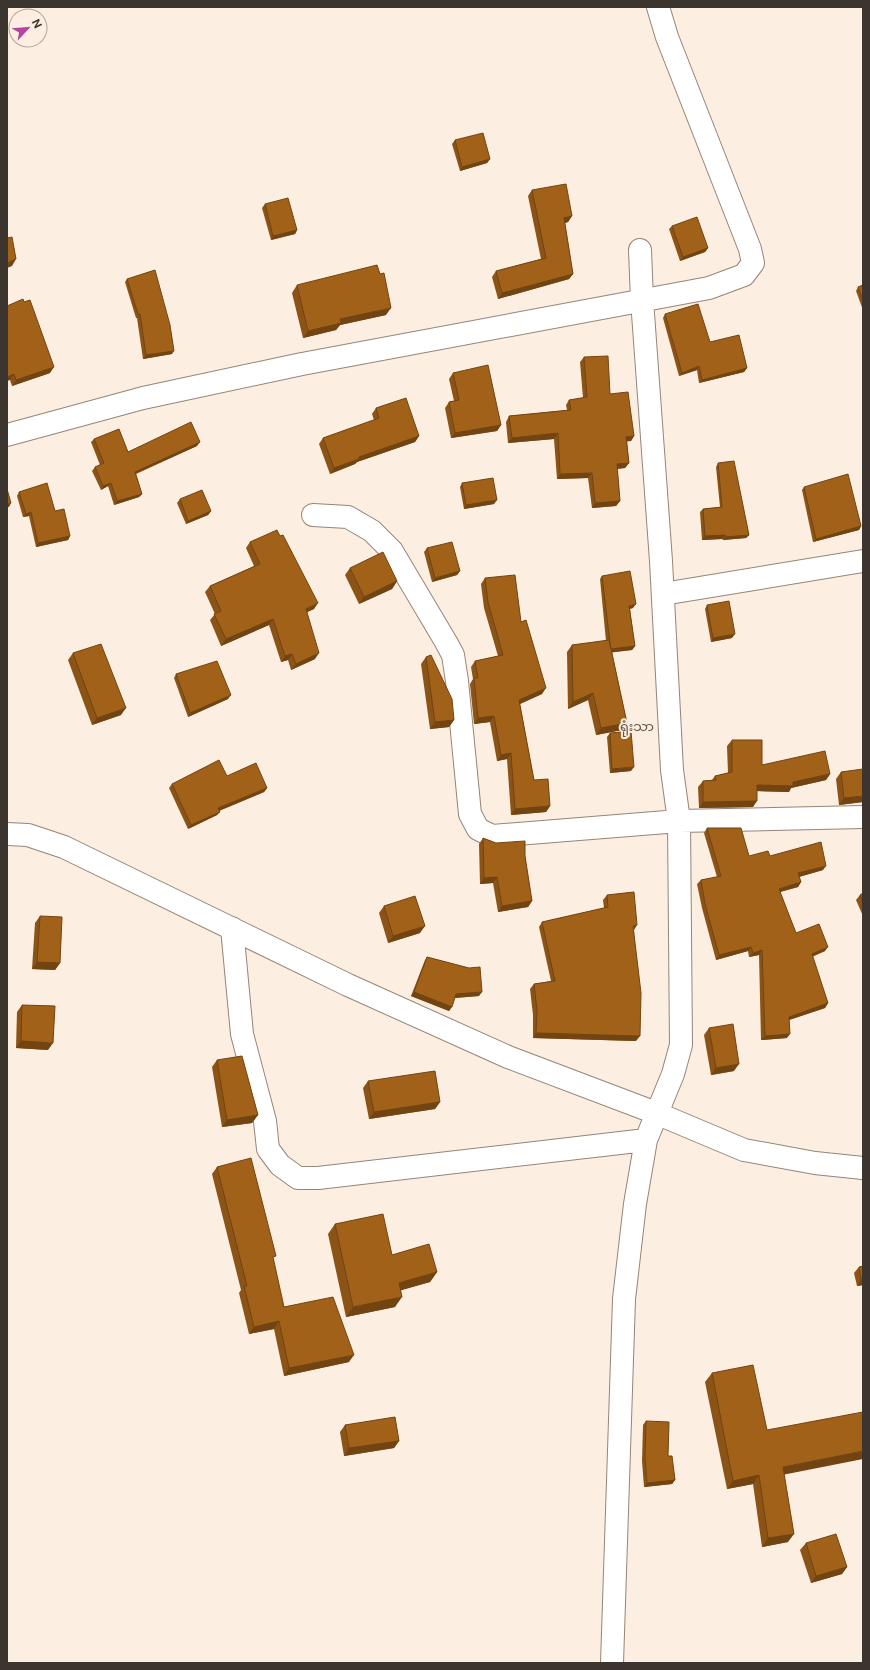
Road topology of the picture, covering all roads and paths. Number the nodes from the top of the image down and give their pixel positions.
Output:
1 (658, 7) edge
2 (640, 250) dead end
3 (642, 300) junction
4 (7, 435) edge
5 (313, 516) dead end
6 (863, 561) edge
7 (663, 594) junction
8 (863, 817) edge
9 (679, 821) junction
10 (7, 834) edge
11 (232, 928) junction
12 (656, 1113) junction
13 (646, 1140) junction
14 (863, 1168) edge
15 (612, 1663) edge

1 - 3 street
2 - 3 street
3 - 4 street
3 - 7 street
5 - 9 street
6 - 7 street
7 - 9 street
8 - 9 street
9 - 12 street
10 - 11 street
11 - 12 street
11 - 13 street
12 - 13 street
12 - 14 street
13 - 15 street

